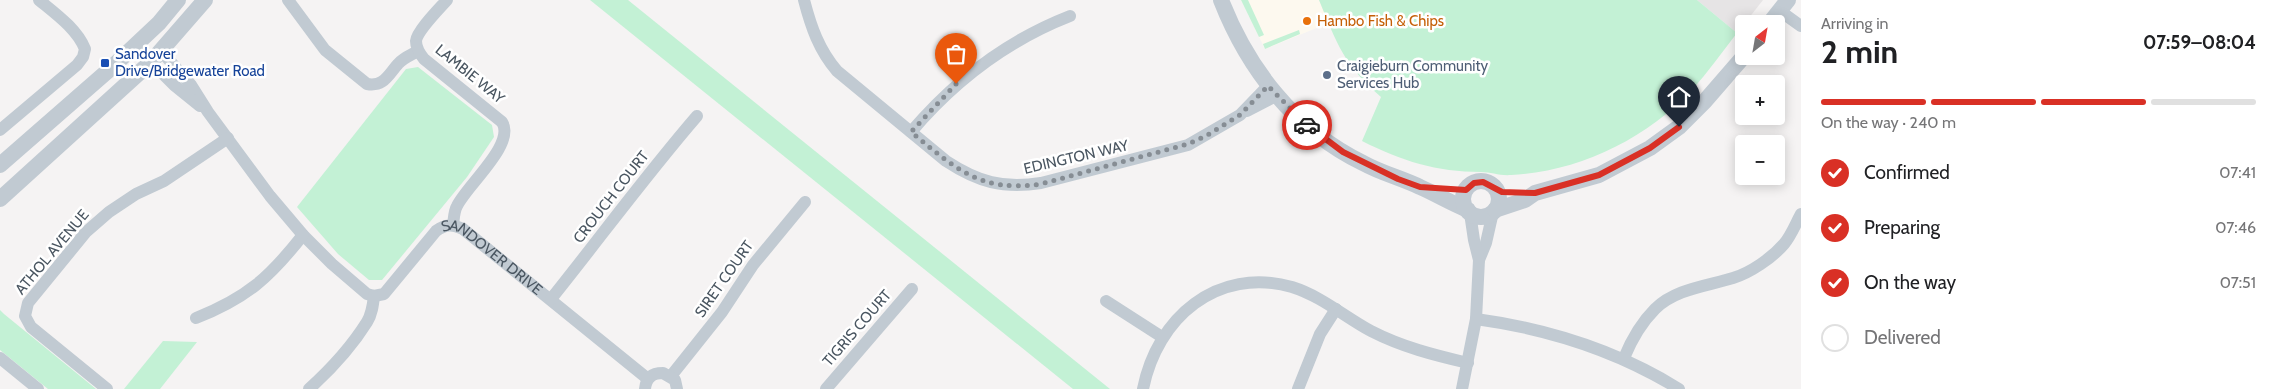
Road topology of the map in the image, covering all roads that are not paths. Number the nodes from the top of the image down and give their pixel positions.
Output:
1 (39, 0) edge
2 (178, 0) edge
3 (205, 0) edge
4 (288, 0) edge
5 (446, 0) edge
6 (804, 0) edge
7 (1221, 0) edge
8 (1779, 12) edge
9 (1070, 16) dead end
10 (1801, 26) edge
11 (141, 40) junction
12 (418, 51) junction
13 (157, 57) junction
14 (1736, 65) edge
15 (1272, 91) junction
16 (697, 116) dead end
17 (0, 130) edge
18 (911, 132) junction
19 (228, 138) junction
20 (0, 165) edge
21 (1420, 187) junction
22 (1495, 188) junction
23 (1466, 190) junction
24 (1535, 193) junction
25 (0, 199) edge
26 (805, 202) dead end
27 (1469, 211) junction
28 (1494, 211) junction
29 (1801, 214) edge
30 (453, 225) junction
31 (302, 235) junction
32 (1479, 260) junction
33 (912, 288) dead end
34 (374, 296) junction
35 (551, 299) junction
36 (1106, 301) dead end
37 (1336, 309) junction
38 (196, 318) dead end
39 (1476, 319) junction
40 (1162, 336) junction
41 (0, 358) edge
42 (1624, 358) junction
43 (1468, 363) junction
44 (671, 376) junction
45 (647, 384) edge
46 (38, 389) edge
47 (107, 389) edge
48 (309, 389) edge
49 (677, 389) edge
50 (826, 389) edge
51 (1143, 389) edge
52 (1298, 389) edge
53 (1462, 389) edge
54 (1679, 389) edge

1 - 17 street
2 - 11 street
3 - 13 street
4 - 12 street
5 - 12 street
6 - 18 street, EDINGTON WAY
7 - 15 street
8 - 10 street
9 - 18 street
11 - 13 street
11 - 20 street
12 - 30 street, LAMBIE WAY
13 - 19 street
13 - 25 street
14 - 24 street
15 - 18 street, EDINGTON WAY
15 - 21 street
16 - 35 street, CROUCH COURT
19 - 31 street
19 - 47 street, ATHOL AVENUE
21 - 23 street
21 - 27 street
22 - 23 street
22 - 24 street
22 - 28 street
23 - 27 street
24 - 28 street
26 - 44 street, SIRET COURT
27 - 28 street
27 - 32 street
28 - 32 street
29 - 42 street
30 - 34 street, SANDOVER DRIVE
30 - 35 street, SANDOVER DRIVE
31 - 34 street
31 - 38 street
32 - 39 street
33 - 50 street, TIGRIS COURT
34 - 48 street
35 - 45 street, SANDOVER DRIVE
36 - 40 street
37 - 40 street
37 - 43 street
37 - 52 street
39 - 42 street
39 - 43 street
40 - 51 street
41 - 46 street
42 - 54 street
43 - 53 street
44 - 45 street
44 - 49 street

